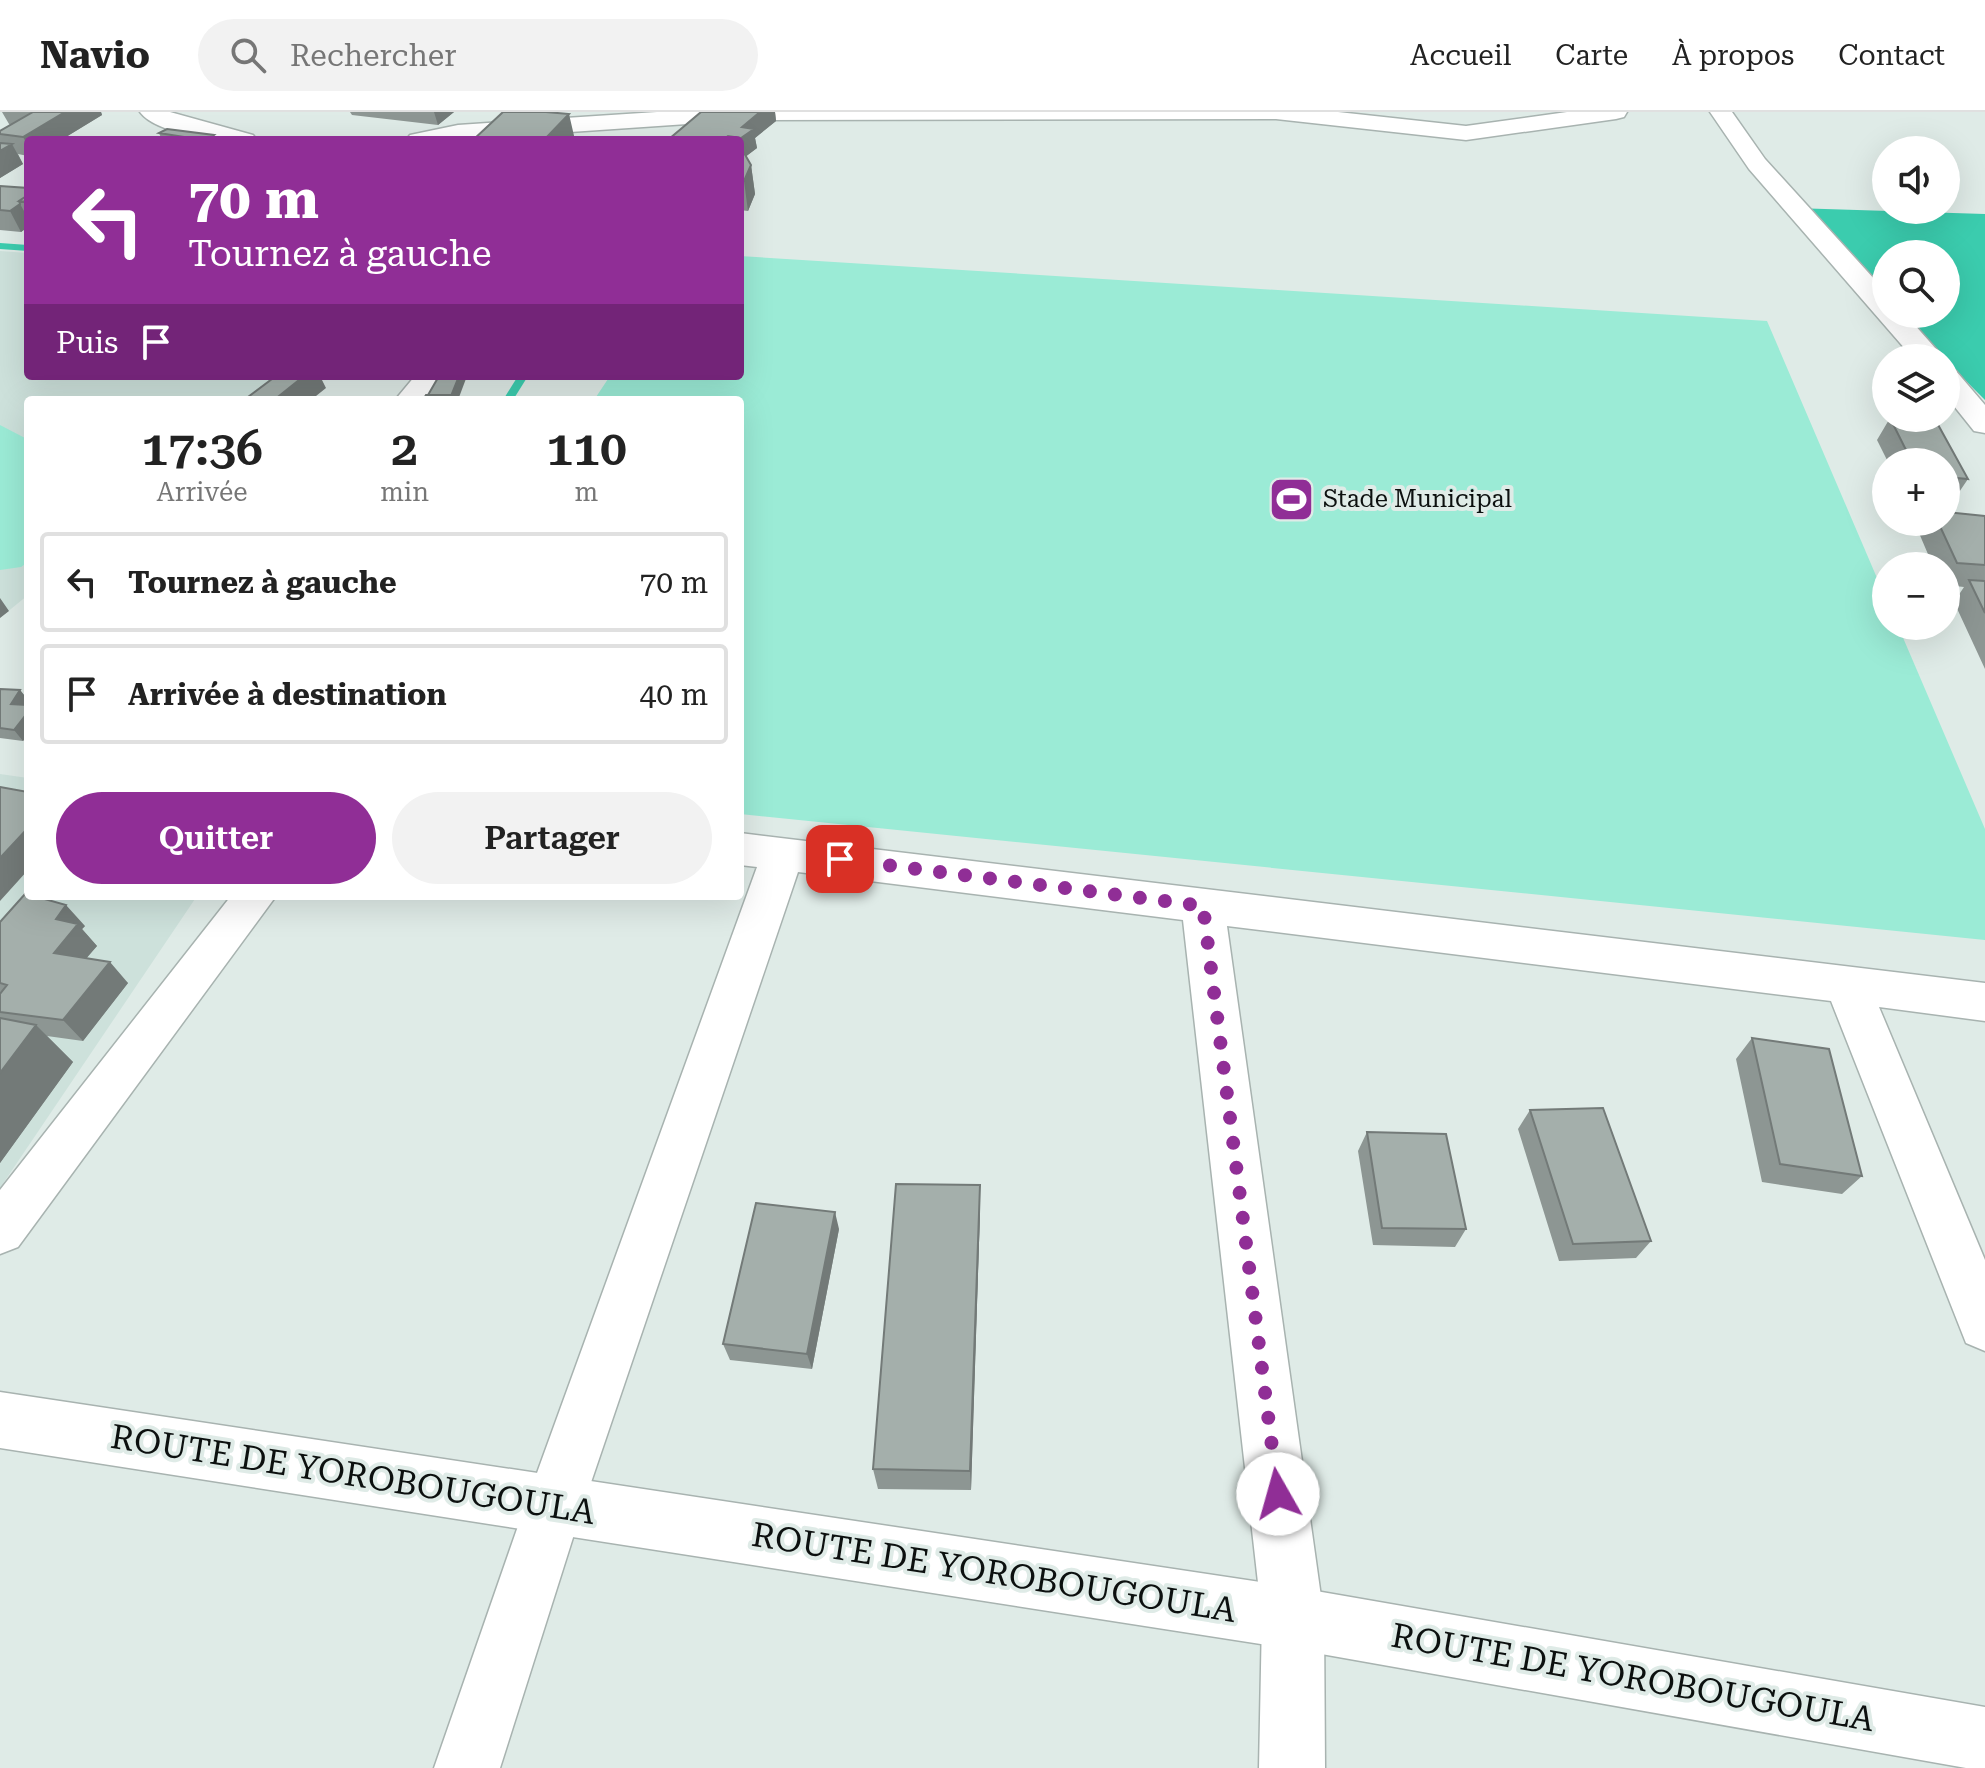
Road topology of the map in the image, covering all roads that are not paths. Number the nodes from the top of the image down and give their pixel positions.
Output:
1 (151, 112) edge
2 (1616, 112) edge
3 (1721, 112) edge
4 (619, 116) edge
5 (229, 136) edge
6 (438, 136) edge
7 (606, 136) edge
8 (1872, 293) edge
9 (1902, 328) edge
10 (1917, 344) edge
11 (428, 380) edge
12 (1960, 394) edge
13 (414, 396) edge
14 (1985, 424) edge
15 (762, 851) edge
16 (252, 900) edge
17 (1203, 906) junction
18 (1847, 984) junction
19 (1985, 1002) edge
20 (0, 1230) edge
21 (1985, 1325) edge
22 (0, 1420) edge
23 (554, 1506) junction
24 (1293, 1618) junction
25 (1985, 1739) edge
26 (467, 1768) edge
27 (1292, 1768) edge

1 - 5 street
2 - 4 street
3 - 8 street
4 - 6 street
4 - 7 street
9 - 10 street
11 - 13 street
12 - 14 street
15 - 17 street
15 - 23 street
16 - 20 street
17 - 18 street
17 - 24 street
18 - 19 street
18 - 21 street
22 - 23 street, ROUTE DE YOROBOUGOULA
23 - 24 street, ROUTE DE YOROBOUGOULA
23 - 26 street
24 - 25 street, ROUTE DE YOROBOUGOULA
24 - 27 street

